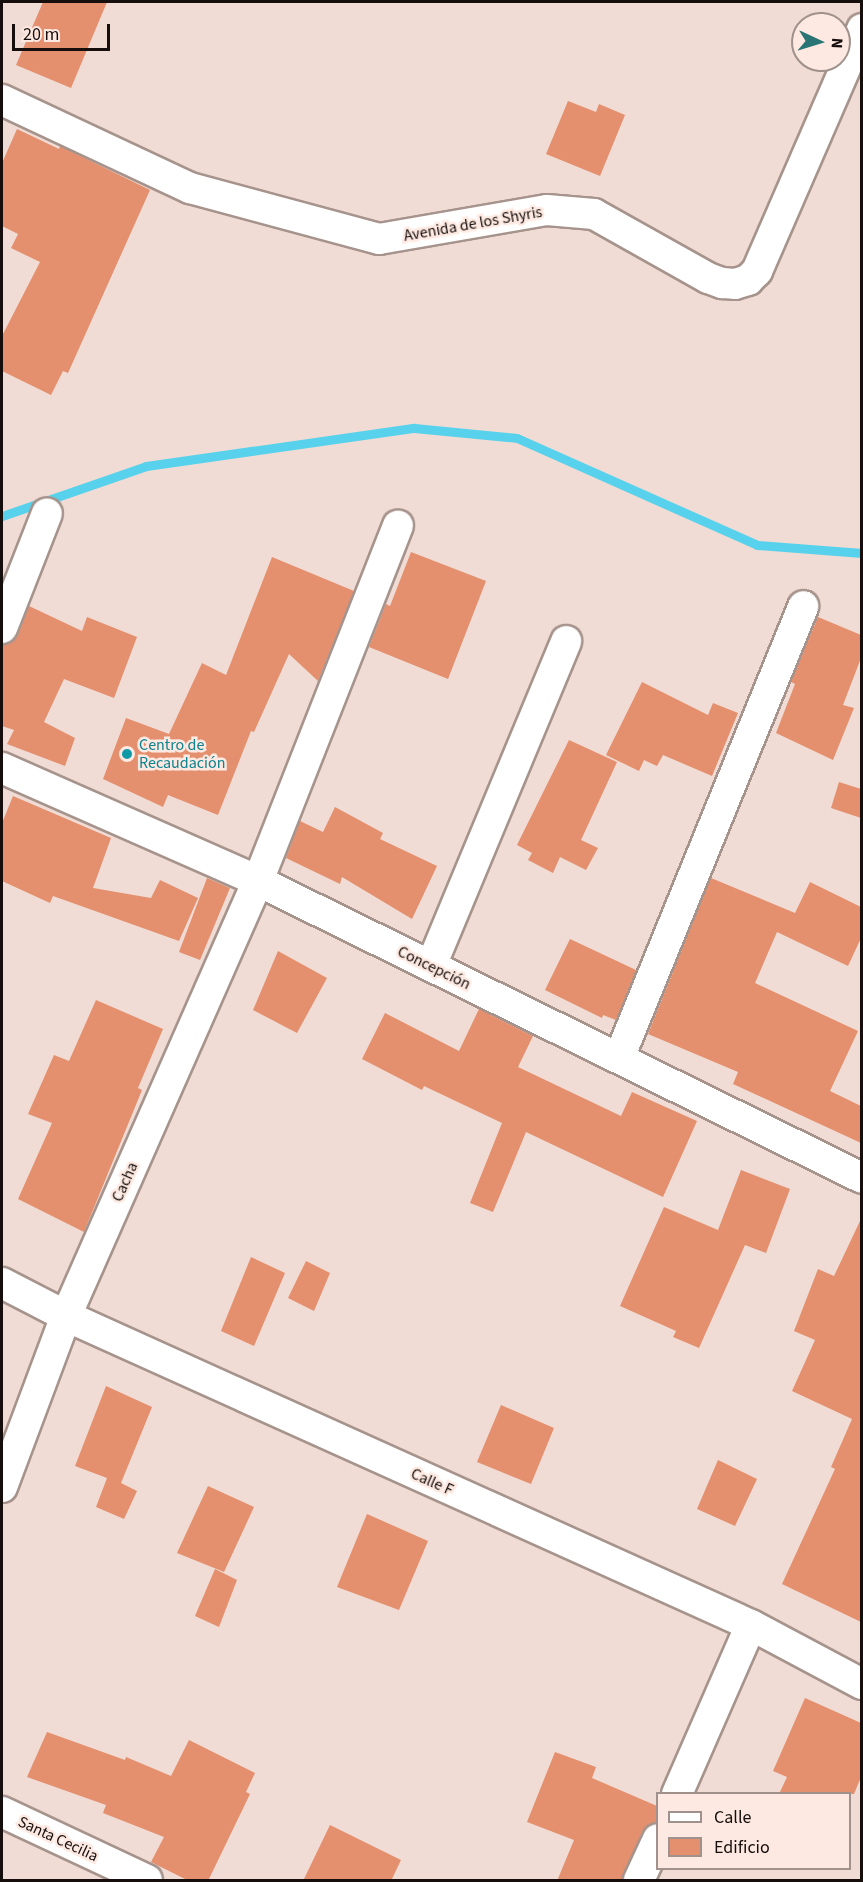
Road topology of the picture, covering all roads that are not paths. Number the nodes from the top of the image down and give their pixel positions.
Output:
1 (861, 29) edge
2 (2, 100) edge
3 (47, 513) dead end
4 (398, 526) dead end
5 (803, 606) dead end
6 (2, 628) edge
7 (566, 641) dead end
8 (2, 768) edge
9 (258, 881) junction
10 (431, 966) junction
11 (619, 1059) junction
12 (861, 1178) edge
13 (2, 1283) edge
14 (66, 1316) junction
15 (2, 1487) edge
16 (751, 1625) junction
17 (861, 1684) edge
18 (678, 1792) edge
19 (2, 1812) edge
20 (656, 1841) edge
21 (147, 1881) edge
22 (639, 1881) edge

1 - 2 street, Avenida de los Shyris
3 - 6 street
4 - 9 street, Cacha
5 - 11 street
7 - 10 street
8 - 9 street, Concepción
9 - 10 street, Concepción
9 - 14 street, Cacha
10 - 11 street, Concepción
11 - 12 street, Concepción
13 - 14 street, Calle F
14 - 15 street, Cacha
14 - 16 street, Calle F
16 - 17 street, Calle F
16 - 18 street
19 - 21 street, Santa Cecilia
20 - 22 street

